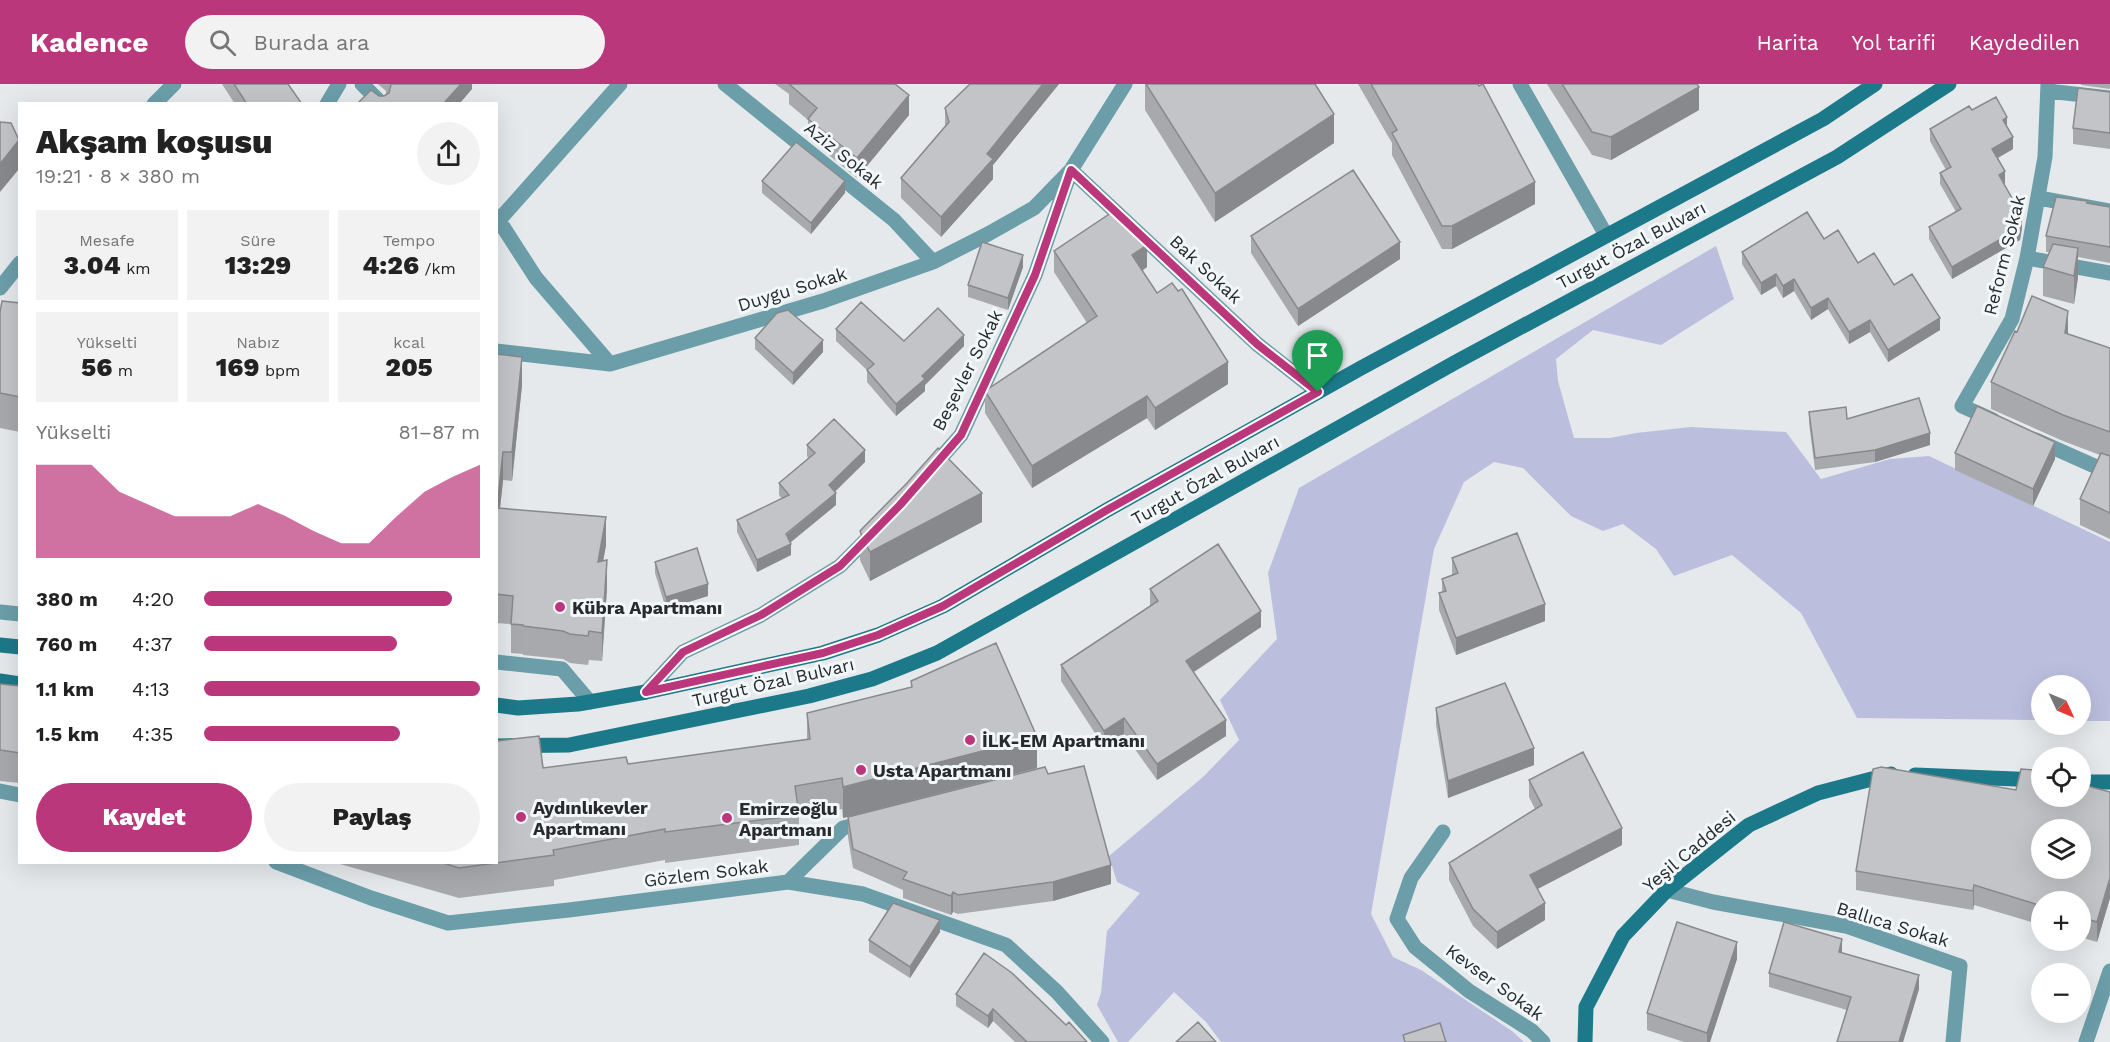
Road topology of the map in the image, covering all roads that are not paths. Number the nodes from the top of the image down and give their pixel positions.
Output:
1 (174, 84) edge
2 (339, 84) edge
3 (362, 84) edge
4 (620, 84) edge
5 (725, 84) edge
6 (1125, 84) edge
7 (1520, 84) edge
8 (1875, 84) edge
9 (1949, 84) edge
10 (2048, 87) edge
11 (2110, 98) edge
12 (156, 102) edge
13 (328, 102) edge
14 (380, 102) edge
15 (1071, 170) junction
16 (2039, 198) junction
17 (2110, 211) edge
18 (498, 218) edge
19 (1606, 235) junction
20 (2027, 258) junction
21 (933, 262) junction
22 (18, 265) edge
23 (2110, 273) edge
24 (0, 288) edge
25 (498, 351) edge
26 (610, 364) junction
27 (1318, 392) junction
28 (2005, 425) edge
29 (2026, 435) edge
30 (2110, 473) edge
31 (923, 479) edge
32 (885, 520) edge
33 (0, 612) edge
34 (18, 614) edge
35 (0, 645) edge
36 (18, 647) edge
37 (498, 662) edge
38 (0, 681) edge
39 (18, 684) edge
40 (646, 692) junction
41 (591, 702) junction
42 (498, 705) edge
43 (498, 746) edge
44 (2031, 780) edge
45 (2091, 782) edge
46 (2110, 782) edge
47 (0, 791) edge
48 (18, 795) edge
49 (876, 819) edge
50 (1443, 832) dead end
51 (281, 864) edge
52 (788, 882) junction
53 (1667, 890) junction
54 (2110, 971) edge
55 (1102, 1042) edge
56 (1543, 1042) edge
57 (1585, 1042) edge
58 (1953, 1042) edge
59 (2086, 1042) edge

1 - 12 street
2 - 13 street
3 - 14 street
4 - 18 street
5 - 21 street, Aziz Sokak
6 - 15 street, Beşevler Sokak
7 - 19 street
8 - 19 street, Turgut Özal Bulvarı
9 - 43 street, Turgut Özal Bulvarı
10 - 11 street
10 - 16 street, Reform Sokak
15 - 21 street, Duygu Sokak
15 - 27 street, Bak Sokak
15 - 31 street, Beşevler Sokak
16 - 17 street
16 - 20 street, Reform Sokak
18 - 26 street
19 - 27 street, Turgut Özal Bulvarı
20 - 23 street
20 - 28 street, Reform Sokak
21 - 26 street, Duygu Sokak
22 - 24 street
25 - 26 street, Duygu Sokak
27 - 40 street, Turgut Özal Bulvarı
29 - 30 street
32 - 40 street
33 - 34 street
35 - 36 street
37 - 41 street
38 - 39 street
40 - 41 street, Turgut Özal Bulvarı
41 - 42 street, Turgut Özal Bulvarı
44 - 53 street, Yeşil Caddesi
45 - 46 street
47 - 48 street
49 - 52 street
50 - 56 street, Kevser Sokak
51 - 52 street, Gözlem Sokak
52 - 55 street, Gözlem Sokak
53 - 57 street, Yeşil Caddesi
53 - 58 street, Ballıca Sokak
54 - 59 street

